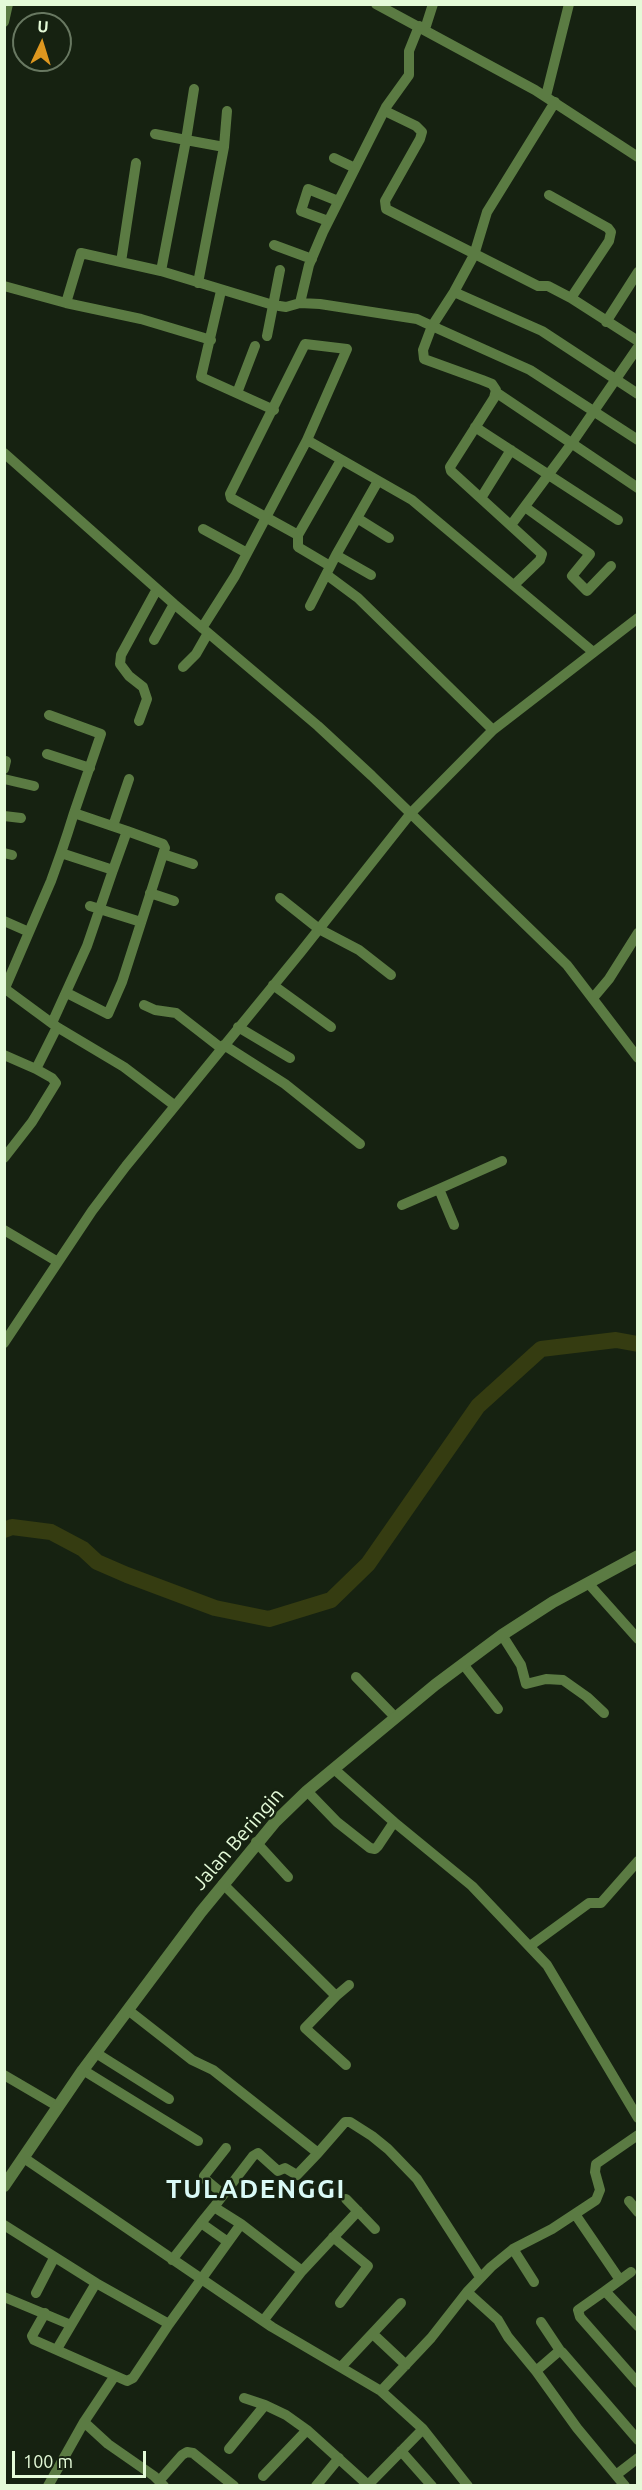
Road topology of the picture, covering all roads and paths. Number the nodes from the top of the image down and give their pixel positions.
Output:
1 (8, 4) edge
2 (376, 4) edge
3 (433, 4) edge
4 (569, 4) edge
5 (4, 22) edge
6 (422, 28) junction
7 (195, 89) dead end
8 (550, 99) junction
9 (227, 111) dead end
10 (385, 111) junction
11 (155, 134) dead end
12 (186, 140) junction
13 (224, 147) junction
14 (334, 158) dead end
15 (638, 158) edge
16 (136, 163) dead end
17 (355, 168) junction
18 (549, 195) dead end
19 (338, 201) junction
20 (328, 221) junction
21 (274, 245) dead end
22 (474, 255) junction
23 (312, 259) junction
24 (121, 262) junction
25 (280, 270) dead end
26 (161, 271) junction
27 (638, 272) edge
28 (198, 283) junction
29 (4, 286) edge
30 (221, 291) junction
31 (454, 292) junction
32 (571, 298) junction
33 (66, 303) junction
34 (300, 303) junction
35 (273, 305) junction
36 (606, 322) junction
37 (432, 326) junction
38 (267, 336) dead end
39 (211, 340) junction
40 (638, 341) edge
41 (255, 346) dead end
42 (638, 347) edge
43 (617, 380) junction
44 (237, 393) junction
45 (497, 393) junction
46 (638, 394) edge
47 (274, 410) junction
48 (594, 412) junction
49 (476, 427) junction
50 (307, 440) junction
51 (638, 440) edge
52 (572, 443) junction
53 (511, 450) junction
54 (4, 453) edge
55 (342, 460) junction
56 (548, 476) junction
57 (378, 481) junction
58 (638, 488) edge
59 (480, 498) junction
60 (525, 507) junction
61 (265, 518) junction
62 (357, 518) junction
63 (618, 520) dead end
64 (511, 525) junction
65 (203, 529) dead end
66 (298, 535) junction
67 (389, 538) dead end
68 (247, 553) junction
69 (336, 555) junction
70 (610, 566) dead end
71 (328, 571) junction
72 (371, 575) dead end
73 (514, 585) junction
74 (157, 589) junction
75 (174, 604) junction
76 (310, 606) dead end
77 (636, 622) edge
78 (205, 631) junction
79 (154, 640) dead end
80 (592, 651) junction
81 (183, 667) dead end
82 (50, 714) dead end
83 (139, 721) dead end
84 (493, 730) junction
85 (47, 754) dead end
86 (90, 768) junction
87 (4, 779) edge
88 (129, 779) dead end
89 (34, 786) dead end
90 (74, 813) junction
91 (411, 813) junction
92 (4, 816) edge
93 (21, 818) dead end
94 (113, 826) junction
95 (127, 831) junction
96 (61, 853) junction
97 (163, 854) junction
98 (194, 864) dead end
99 (113, 870) junction
100 (150, 893) junction
101 (280, 898) dead end
102 (174, 901) dead end
103 (96, 908) junction
104 (4, 921) edge
105 (141, 922) junction
106 (319, 929) junction
107 (29, 932) junction
108 (638, 933) edge
109 (391, 975) dead end
110 (273, 985) junction
111 (5, 988) edge
112 (67, 993) junction
113 (593, 998) junction
114 (144, 1005) dead end
115 (56, 1019) junction
116 (238, 1027) junction
117 (331, 1027) dead end
118 (222, 1047) junction
119 (4, 1055) edge
120 (290, 1058) dead end
121 (638, 1058) edge
122 (36, 1069) junction
123 (174, 1105) junction
124 (360, 1144) dead end
125 (4, 1158) edge
126 (502, 1161) dead end
127 (439, 1190) junction
128 (402, 1205) dead end
129 (454, 1225) dead end
130 (4, 1230) edge
131 (58, 1262) junction
132 (4, 1343) edge
133 (638, 1556) edge
134 (588, 1583) junction
135 (502, 1635) junction
136 (638, 1639) edge
137 (463, 1664) junction
138 (356, 1677) dead end
139 (498, 1709) dead end
140 (604, 1713) dead end
141 (396, 1718) junction
142 (334, 1769) junction
143 (307, 1791) junction
144 (394, 1822) junction
145 (256, 1842) junction
146 (638, 1861) edge
147 (288, 1877) dead end
148 (223, 1884) junction
149 (530, 1946) junction
150 (349, 1985) dead end
151 (336, 1996) junction
152 (128, 2010) junction
153 (96, 2053) junction
154 (346, 2065) dead end
155 (83, 2070) junction
156 (4, 2075) edge
157 (169, 2099) dead end
158 (57, 2106) junction
159 (638, 2118) edge
160 (638, 2135) edge
161 (198, 2141) dead end
162 (226, 2148) dead end
163 (318, 2153) junction
164 (24, 2158) junction
165 (4, 2186) edge
166 (223, 2194) junction
167 (346, 2199) dead end
168 (629, 2201) dead end
169 (214, 2207) junction
170 (358, 2211) junction
171 (638, 2212) edge
172 (575, 2214) junction
173 (201, 2223) junction
174 (241, 2224) junction
175 (4, 2225) edge
176 (375, 2229) dead end
177 (333, 2237) junction
178 (228, 2242) junction
179 (513, 2249) junction
180 (54, 2258) junction
181 (172, 2260) junction
182 (302, 2271) junction
183 (631, 2272) dead end
184 (480, 2277) junction
185 (201, 2279) junction
186 (620, 2280) junction
187 (534, 2282) dead end
188 (96, 2283) junction
189 (605, 2291) junction
190 (467, 2292) junction
191 (36, 2293) dead end
192 (4, 2297) edge
193 (340, 2302) dead end
194 (401, 2303) dead end
195 (45, 2313) junction
196 (263, 2321) junction
197 (541, 2322) dead end
198 (169, 2324) junction
199 (70, 2325) junction
200 (638, 2326) edge
201 (374, 2335) junction
202 (57, 2349) junction
203 (561, 2352) junction
204 (406, 2365) junction
205 (341, 2367) junction
206 (536, 2371) junction
207 (114, 2377) junction
208 (638, 2383) edge
209 (381, 2391) junction
210 (244, 2398) dead end
211 (265, 2405) junction
212 (84, 2422) junction
213 (423, 2429) junction
214 (307, 2430) junction
215 (638, 2440) edge
216 (229, 2450) dead end
217 (400, 2451) junction
218 (339, 2458) junction
219 (638, 2458) edge
220 (616, 2475) junction
221 (263, 2476) dead end
222 (161, 2483) edge
223 (371, 2484) edge
224 (48, 2486) edge
225 (234, 2486) edge
226 (316, 2486) edge
227 (432, 2486) edge
228 (468, 2486) edge
229 (625, 2486) edge

1 - 5 street
2 - 6 street
3 - 6 street
4 - 8 street
6 - 8 street
6 - 10 street
7 - 12 street
8 - 15 street
8 - 22 street
9 - 13 street
10 - 17 street
10 - 22 street
11 - 12 street
12 - 13 street
12 - 26 street
13 - 28 street
14 - 17 street
16 - 24 street
17 - 19 street
18 - 32 street
19 - 20 street
19 - 20 street
20 - 23 street
21 - 23 street
22 - 31 street
22 - 32 street
23 - 34 street
24 - 26 street
24 - 33 street
25 - 35 street
26 - 28 street
27 - 36 street
28 - 30 street
29 - 33 street
30 - 35 street
30 - 39 street
31 - 37 street
31 - 43 street
32 - 36 street
33 - 39 street
34 - 35 street
34 - 37 street
35 - 38 street
36 - 40 street
37 - 45 street
37 - 48 street
39 - 44 street
41 - 44 street
42 - 43 street
43 - 46 street
43 - 48 street
44 - 47 street
45 - 49 street
45 - 52 street
47 - 50 street
47 - 61 street
48 - 51 street
48 - 52 street
49 - 53 street
49 - 59 street
50 - 55 street
50 - 61 street
52 - 56 street
52 - 58 street
53 - 56 street
53 - 59 street
54 - 74 street
55 - 57 street
55 - 66 street
56 - 60 street
56 - 63 street
57 - 62 street
57 - 73 street
59 - 64 street
60 - 64 street
60 - 70 street
61 - 66 street
61 - 68 street
62 - 67 street
62 - 69 street
64 - 73 street
65 - 68 street
66 - 71 street
68 - 78 street
69 - 71 street
69 - 72 street
71 - 76 street
71 - 84 street
73 - 80 street
74 - 75 street
74 - 83 street
75 - 78 street
75 - 79 street
77 - 80 street
78 - 81 street
78 - 91 street
80 - 84 street
82 - 86 street
84 - 91 street
85 - 86 street
86 - 90 street
87 - 89 street
88 - 94 street
90 - 94 street
90 - 96 street
91 - 106 street
91 - 113 street
92 - 93 street
94 - 95 street
95 - 97 street
95 - 99 street
96 - 99 street
96 - 107 street
97 - 98 street
97 - 100 street
99 - 103 street
100 - 102 street
100 - 105 street
101 - 106 street
103 - 105 street
103 - 112 street
104 - 107 street
105 - 112 street
106 - 109 street
106 - 110 street
107 - 111 street
108 - 113 street
110 - 116 street
110 - 117 street
111 - 115 street
112 - 115 street
113 - 121 street
114 - 118 street
115 - 122 street
115 - 123 street
116 - 118 street
116 - 120 street
118 - 123 street
118 - 124 street
119 - 122 street
122 - 125 street
123 - 131 street
126 - 127 street
127 - 128 street
127 - 129 street
130 - 131 street
131 - 132 street
133 - 134 street, Jalan Beringin
134 - 135 street, Jalan Beringin
134 - 136 street
135 - 137 street, Jalan Beringin
135 - 140 street
137 - 139 street
137 - 141 street, Jalan Beringin
138 - 141 street
141 - 142 street, Jalan Beringin
142 - 143 street, Jalan Beringin
142 - 144 street
143 - 144 street
143 - 145 street, Jalan Beringin
144 - 149 street
145 - 147 street
145 - 148 street, Jalan Beringin
146 - 149 street
148 - 151 street
148 - 152 street, Jalan Beringin
149 - 159 street
150 - 151 street
151 - 154 street
152 - 153 street, Jalan Beringin
152 - 163 street
153 - 155 street, Jalan Beringin
153 - 157 street
155 - 158 street, Jalan Beringin
155 - 161 street
156 - 158 street
158 - 164 street, Jalan Beringin
160 - 172 street
162 - 166 street
163 - 166 street
163 - 184 street
164 - 165 street, Jalan Beringin
164 - 181 street
166 - 169 street
167 - 170 street
168 - 171 street
169 - 173 street
169 - 174 street
170 - 176 street
170 - 177 street
172 - 179 street
172 - 186 street
173 - 178 street
173 - 181 street
174 - 178 street
174 - 182 street
175 - 180 street
177 - 182 street
177 - 193 street
178 - 185 street
179 - 184 street
179 - 187 street
180 - 188 street
180 - 191 street
181 - 185 street
182 - 196 street
183 - 186 street
184 - 190 street
185 - 196 street
185 - 198 street
186 - 189 street
188 - 198 street
188 - 199 street
189 - 200 street
189 - 208 street
190 - 204 street
190 - 206 street
192 - 195 street
194 - 201 street
195 - 199 street
195 - 202 street
196 - 205 street
197 - 203 street
198 - 207 street
199 - 202 street
201 - 204 street
201 - 205 street
202 - 207 street
203 - 206 street
203 - 215 street
204 - 209 street
205 - 209 street
206 - 220 street
207 - 212 street
209 - 213 street
210 - 211 street
211 - 214 street
211 - 216 street
212 - 222 street
212 - 224 street
213 - 217 street
213 - 228 street
214 - 218 street
214 - 221 street
217 - 223 street
217 - 227 street
218 - 223 street
218 - 226 street
219 - 220 street
220 - 229 street
222 - 225 street

